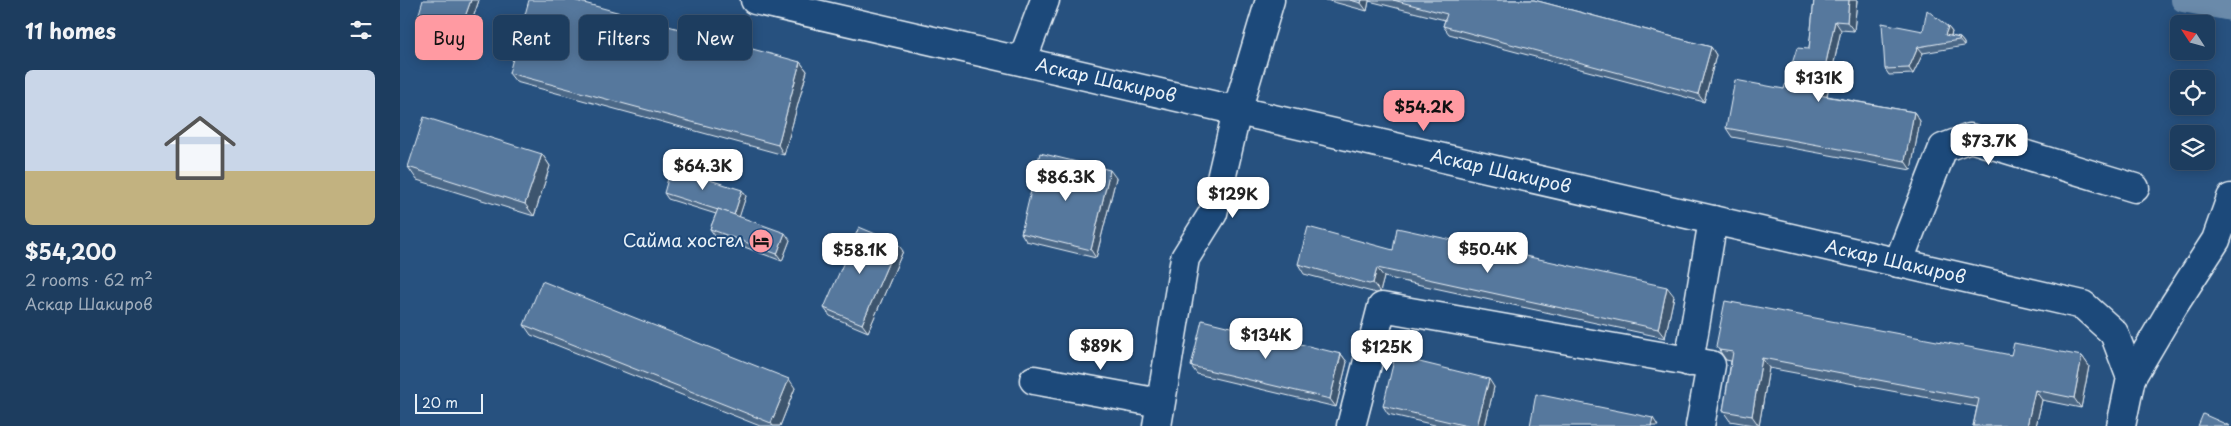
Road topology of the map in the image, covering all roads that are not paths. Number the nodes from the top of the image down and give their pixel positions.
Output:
1 (755, 0) edge
2 (1045, 0) edge
3 (1270, 0) edge
4 (1022, 61) junction
5 (1238, 111) junction
6 (2134, 188) dead end
7 (2231, 198) edge
8 (1713, 220) junction
9 (1898, 263) junction
10 (1689, 362) junction
11 (2131, 378) junction
12 (1034, 380) dead end
13 (1158, 415) edge
14 (1351, 426) edge
15 (1700, 426) edge
16 (2121, 426) edge

1 - 4 street, Аскар Шакиров
2 - 4 street
3 - 5 street
4 - 5 street, Аскар Шакиров
5 - 8 street, Аскар Шакиров
5 - 13 street
6 - 9 street
7 - 11 street
8 - 9 street, Аскар Шакиров
8 - 10 street
9 - 11 street, Аскар Шакиров
10 - 14 street
10 - 15 street
11 - 16 street
12 - 13 street

